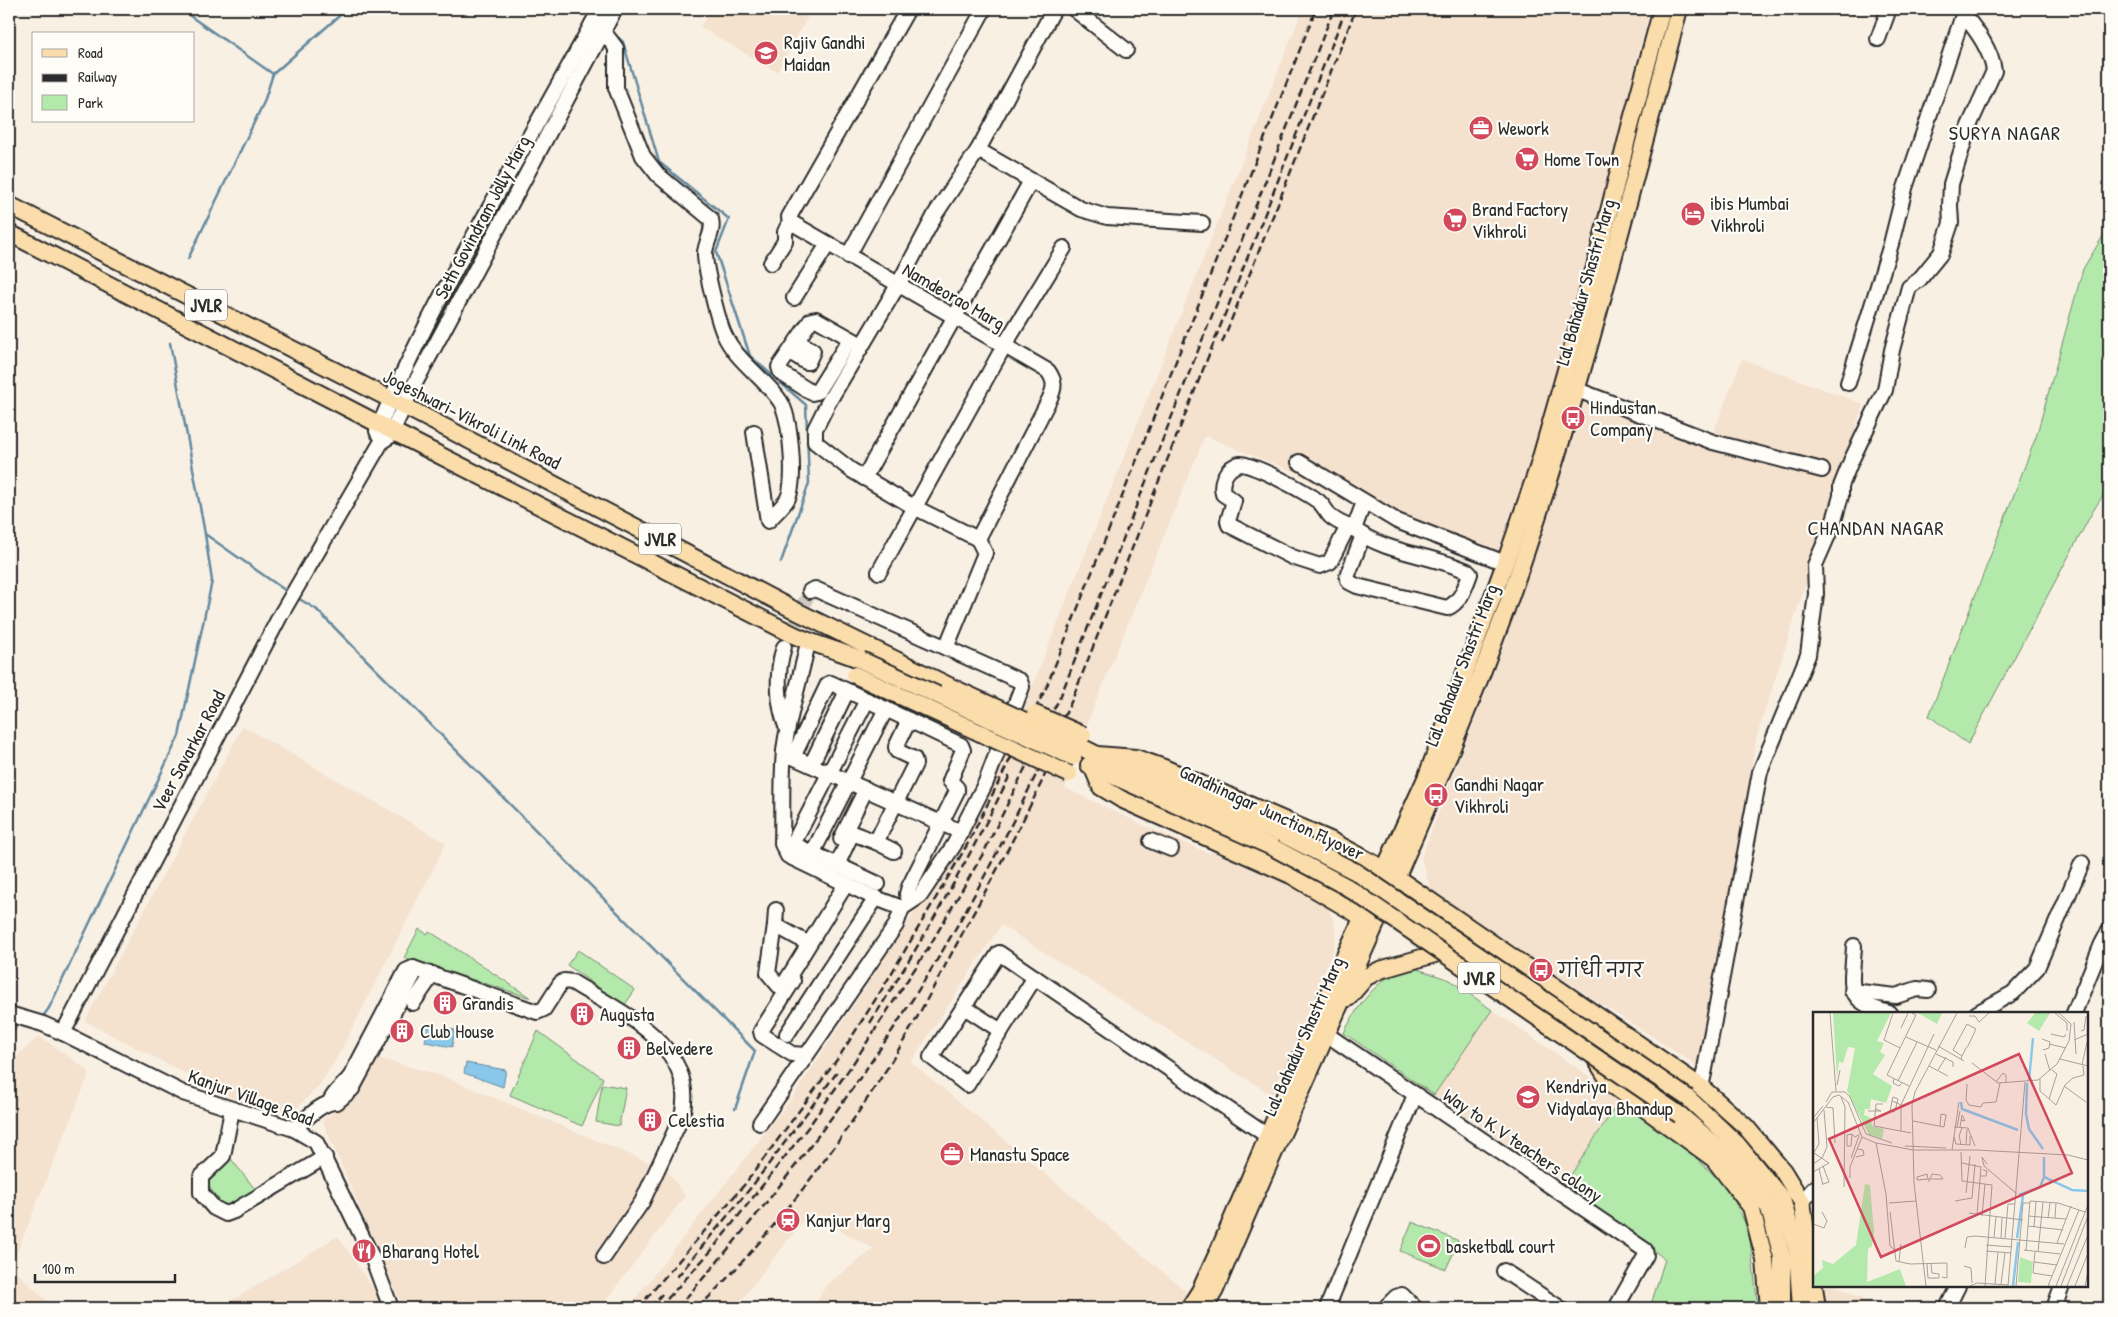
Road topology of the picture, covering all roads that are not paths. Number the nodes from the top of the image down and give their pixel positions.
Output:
1 (908, 9) edge
2 (984, 9) edge
3 (1054, 9) edge
4 (1074, 9) edge
5 (1662, 9) edge
6 (1679, 9) edge
7 (1889, 9) edge
8 (610, 10) edge
9 (1965, 12) edge
10 (598, 27) junction
11 (1878, 39) dead end
12 (1126, 50) dead end
13 (978, 150) junction
14 (1032, 181) junction
15 (1619, 204) junction
16 (9, 205) edge
17 (790, 222) junction
18 (1202, 223) dead end
19 (9, 232) edge
20 (828, 244) junction
21 (1064, 248) dead end
22 (848, 256) junction
23 (771, 263) dead end
24 (898, 285) junction
25 (794, 298) dead end
26 (954, 318) junction
27 (856, 342) junction
28 (1004, 346) junction
29 (1848, 383) dead end
30 (1569, 386) junction
31 (397, 402) junction
32 (384, 432) junction
33 (754, 432) dead end
34 (1299, 462) dead end
35 (1822, 470) dead end
36 (864, 478) junction
37 (1364, 502) junction
38 (914, 507) junction
39 (1355, 530) junction
40 (978, 539) junction
41 (1505, 563) junction
42 (879, 572) dead end
43 (810, 591) dead end
44 (808, 642) junction
45 (784, 647) tunnel mouth
46 (946, 648) junction
47 (858, 668) junction
48 (847, 691) junction
49 (867, 700) junction
50 (886, 709) junction
51 (909, 720) junction
52 (787, 728) junction
53 (1078, 746) junction
54 (788, 755) junction
55 (1094, 760) junction
56 (811, 765) junction
57 (829, 773) junction
58 (1432, 778) junction
59 (848, 782) junction
60 (866, 789) junction
61 (896, 803) junction
62 (941, 823) junction
63 (849, 831) junction
64 (961, 832) junction
65 (1151, 841) dead end
66 (876, 842) junction
67 (1279, 842) junction
68 (1171, 849) dead end
69 (894, 851) dead end
70 (812, 854) junction
71 (2082, 862) dead end
72 (834, 864) junction
73 (1390, 873) junction
74 (849, 886) junction
75 (877, 891) junction
76 (906, 905) junction
77 (776, 910) dead end
78 (1371, 917) junction
79 (775, 925) junction
80 (2109, 931) edge
81 (809, 944) junction
82 (1854, 946) dead end
83 (1452, 949) junction
84 (433, 974) junction
85 (1035, 977) junction
86 (1928, 990) dead end
87 (1852, 991) junction
88 (413, 1003) dead end
89 (964, 1007) junction
90 (1338, 1008) junction
91 (1886, 1012) edge
92 (1979, 1012) edge
93 (2074, 1012) edge
94 (9, 1014) edge
95 (65, 1029) junction
96 (1001, 1031) junction
97 (787, 1034) dead end
98 (1326, 1034) junction
99 (806, 1055) junction
100 (1700, 1087) junction
101 (1415, 1095) junction
102 (232, 1110) junction
103 (760, 1123) dead end
104 (294, 1129) junction
105 (1266, 1136) junction
106 (325, 1157) junction
107 (1813, 1189) edge
108 (1802, 1202) junction
109 (1810, 1235) edge
110 (604, 1257) dead end
111 (1813, 1266) edge
112 (1504, 1271) dead end
113 (1815, 1287) edge
114 (1958, 1287) edge
115 (2062, 1287) edge
116 (1778, 1307) edge
117 (391, 1308) edge
118 (1189, 1308) edge
119 (1204, 1308) edge
120 (1327, 1308) edge
121 (1385, 1308) edge
122 (1415, 1308) edge
123 (1560, 1308) edge
124 (1616, 1308) edge
125 (1801, 1308) edge
126 (1817, 1308) edge
127 (1947, 1308) edge
128 (2054, 1308) edge

1 - 17 street
2 - 22 street
3 - 13 street
4 - 12 street
5 - 15 main road, Lal Bahadur Shastri Marg
6 - 15 main road, Lal Bahadur Shastri Marg
7 - 11 street
8 - 10 street
9 - 29 street
9 - 100 street
10 - 31 street
10 - 33 street
13 - 14 street
13 - 24 street
14 - 18 street
14 - 26 street
15 - 30 main road, Lal Bahadur Shastri Marg
16 - 31 main road, Jogeshwari-Vikroli Link Road / JVLR
17 - 20 street, Namdeorao Marg
17 - 23 street
19 - 32 main road, JVLR
20 - 22 street, Namdeorao Marg
20 - 25 street
21 - 28 street
22 - 24 street, Namdeorao Marg
24 - 26 street, Namdeorao Marg
24 - 27 street
26 - 28 street, Namdeorao Marg
26 - 36 street
27 - 27 street
27 - 36 street
28 - 38 street
28 - 40 street, Namdeorao Marg
30 - 35 street
30 - 41 main road, Lal Bahadur Shastri Marg
30 - 58 main road, Lal Bahadur Shastri Marg
31 - 32 street
31 - 53 main road, Jogeshwari-Vikroli Link Road / JVLR, bridge
32 - 44 main road, JVLR
32 - 95 street, Veer Savarkar Road
34 - 37 street
36 - 38 street
37 - 39 street
37 - 41 street
38 - 40 street
38 - 42 street
39 - 39 street
39 - 39 street
40 - 46 street
41 - 58 main road, Lal Bahadur Shastri Marg
43 - 46 street
44 - 47 main road, JVLR
44 - 52 street
45 - 52 street
46 - 64 street
47 - 53 main road, JVLR, bridge
47 - 55 main road, JVLR, bridge
48 - 49 street
48 - 54 street
48 - 56 street
49 - 50 street
49 - 57 street
50 - 51 street
50 - 59 street
51 - 61 street
51 - 62 street
52 - 54 street
53 - 55 main road, JVLR
53 - 55 main road
54 - 56 street
54 - 74 street
55 - 67 main road, Gandhinagar Junction Flyover / JVLR
55 - 73 main road
55 - 78 main road
56 - 57 street
57 - 59 street
57 - 70 street
58 - 73 main road, Lal Bahadur Shastri Marg
59 - 60 street
59 - 70 street
60 - 61 street
60 - 63 street
61 - 62 street
61 - 66 street
62 - 64 street
62 - 76 street
63 - 66 street
63 - 72 street
64 - 76 street
65 - 68 street
66 - 69 street
67 - 116 main road, Gandhinagar Junction Flyover / JVLR, bridge
67 - 125 main road, Gandhinagar Junction Flyover / JVLR, bridge
70 - 72 street
71 - 92 street
72 - 75 street
73 - 78 main road, Lal Bahadur Shastri Marg
73 - 100 main road
74 - 75 street
74 - 81 street
74 - 99 street
75 - 76 street
75 - 97 street
76 - 99 street
77 - 79 street
78 - 83 main road
78 - 90 main road, Lal Bahadur Shastri Marg
78 - 105 main road, Lal Bahadur Shastri Marg
79 - 81 street
79 - 81 street
80 - 93 street
82 - 87 street
83 - 90 main road
83 - 116 main road
84 - 88 street
84 - 104 street
84 - 110 street
85 - 89 street
85 - 96 street
85 - 105 street
86 - 87 street
87 - 91 street
89 - 96 street
89 - 96 street
90 - 98 main road, Lal Bahadur Shastri Marg
94 - 95 street
95 - 102 street, Kanjur Village Road
98 - 101 street, Way to K.V teachers colony
98 - 119 main road, Lal Bahadur Shastri Marg
99 - 103 street
100 - 108 main road
101 - 120 street
101 - 124 street, Way to K.V teachers colony
102 - 104 street, Kanjur Village Road
102 - 106 street
104 - 106 street, Kanjur Village Road
105 - 118 main road, Lal Bahadur Shastri Marg
106 - 117 street, Kanjur Village Road
107 - 108 street
108 - 109 main road
109 - 111 main road
109 - 125 main road
112 - 123 street
113 - 126 main road
114 - 127 street
115 - 128 street
121 - 122 street

